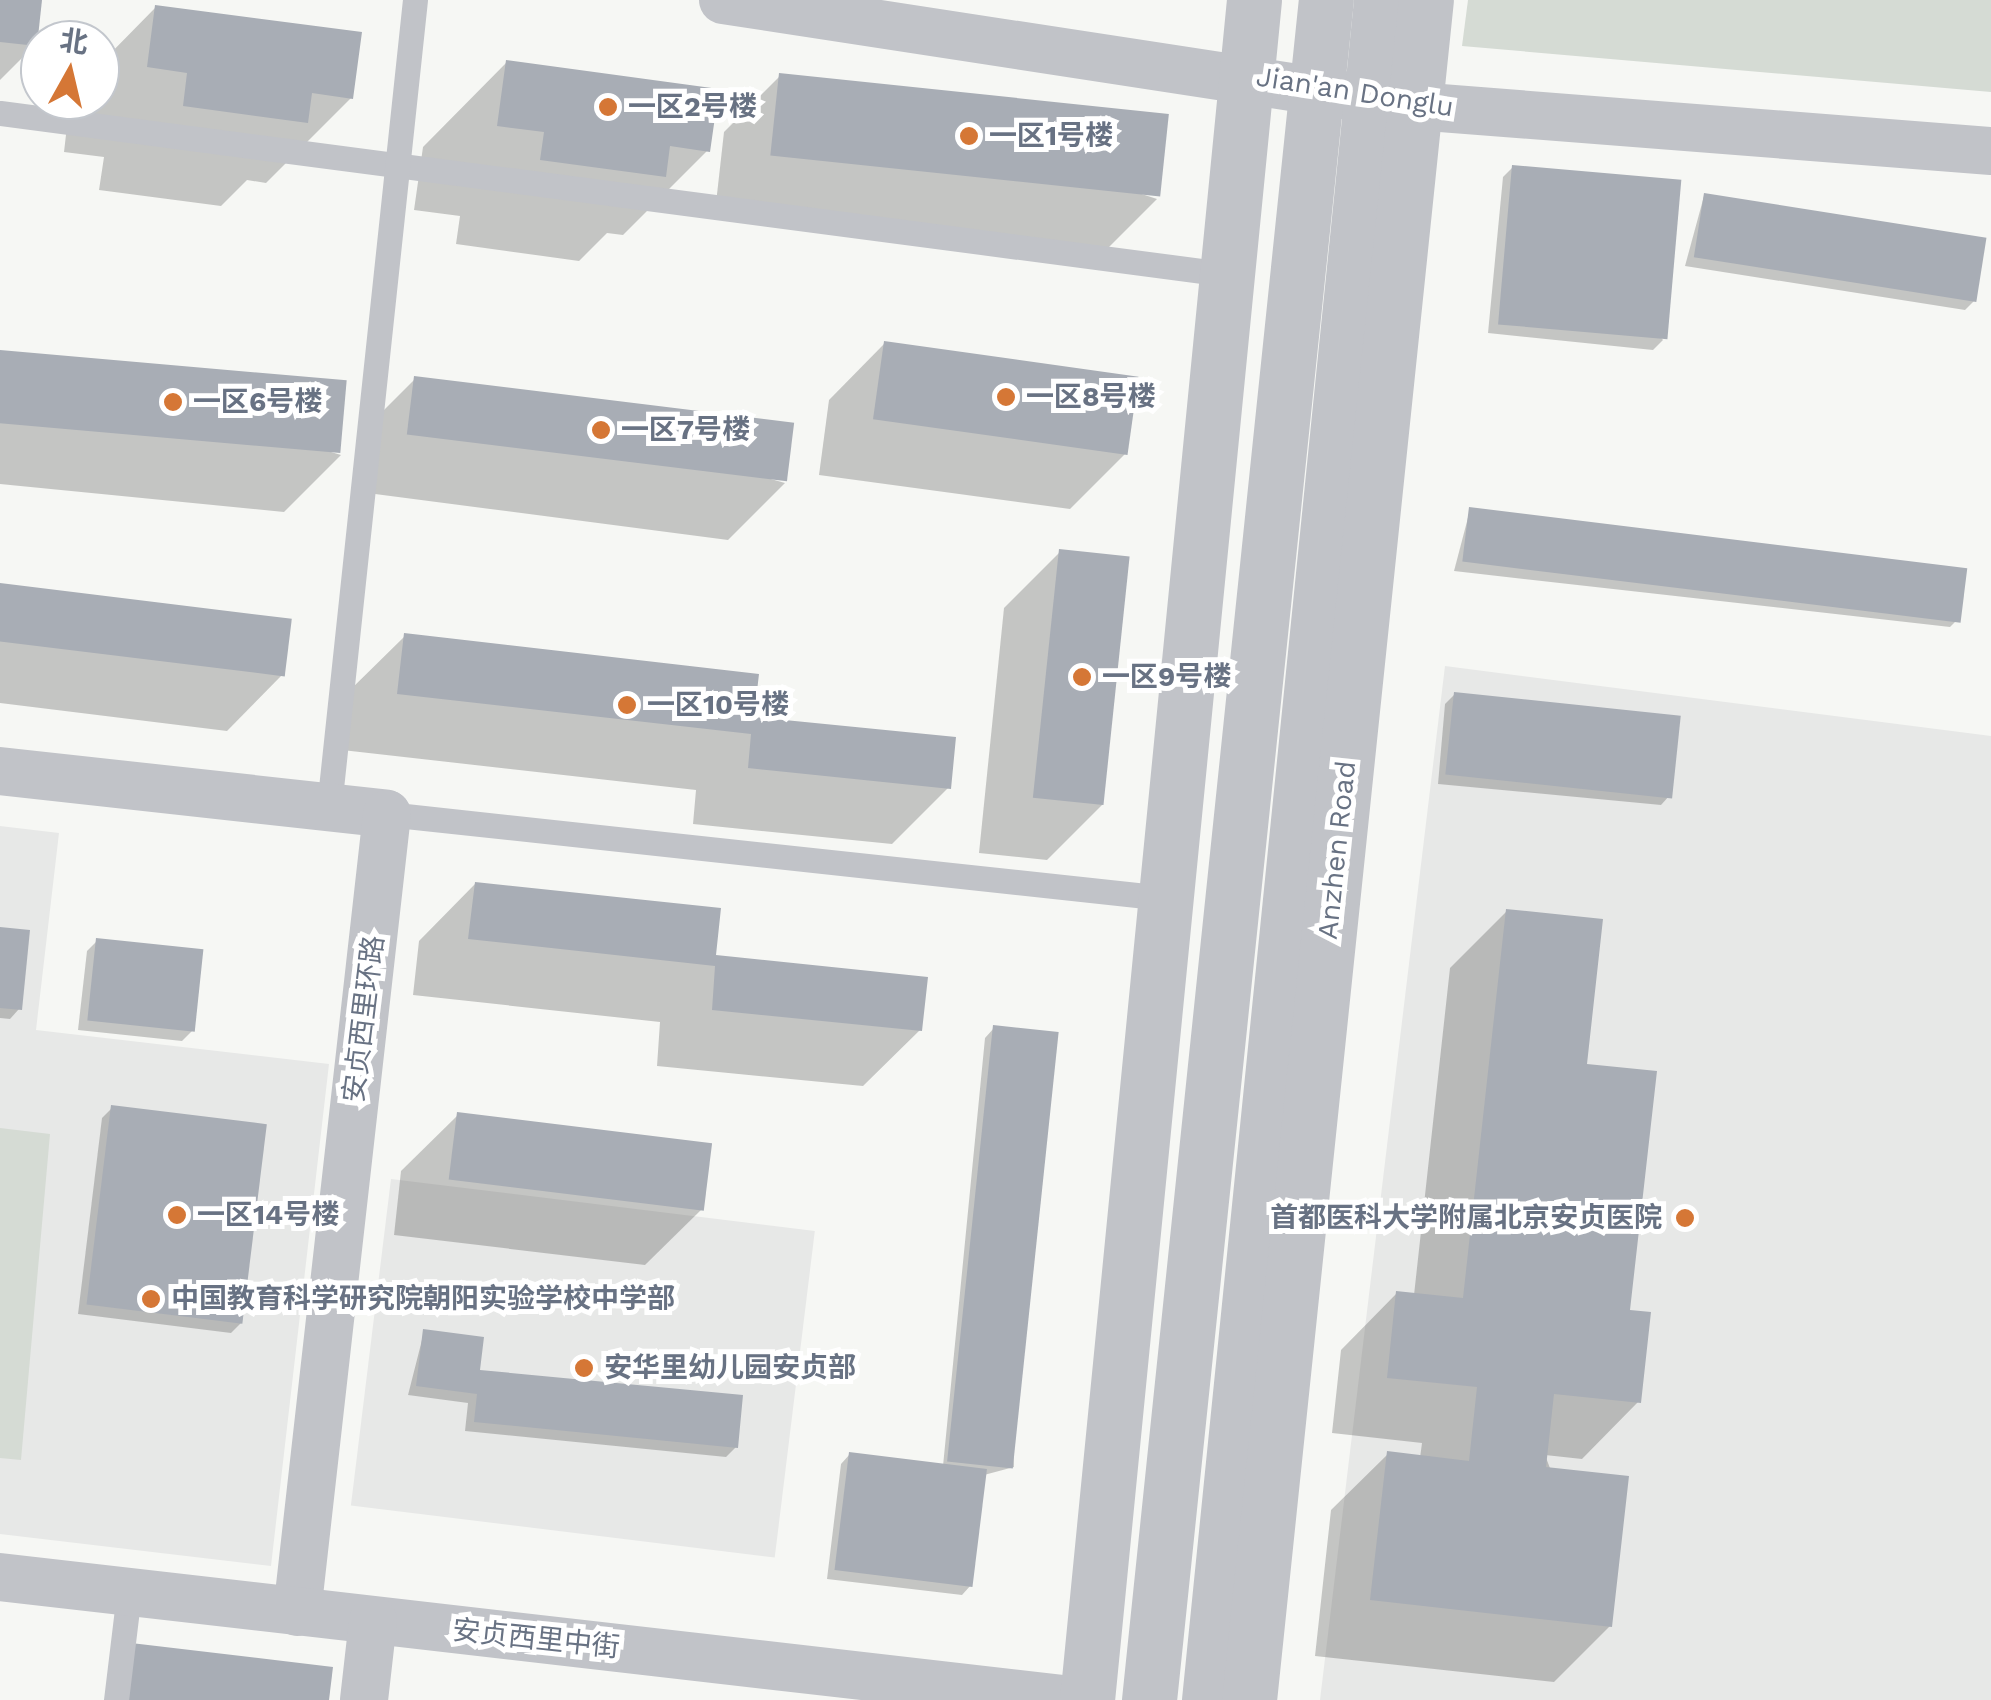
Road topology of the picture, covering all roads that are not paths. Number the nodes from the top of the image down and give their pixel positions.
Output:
1 (416, 0) edge
2 (723, 0) edge
3 (1254, 0) edge
4 (1326, 0) edge
5 (1381, 0) edge
6 (1426, 0) edge
7 (1244, 75) junction
8 (1318, 88) junction
9 (1393, 101) junction
10 (0, 113) edge
11 (1991, 150) edge
12 (398, 165) junction
13 (1225, 274) junction
14 (0, 771) edge
15 (329, 807) junction
16 (388, 814) junction
17 (1164, 898) junction
18 (1102, 1556) junction
19 (1163, 1562) junction
20 (1242, 1572) junction
21 (0, 1576) edge
22 (129, 1592) junction
23 (296, 1612) junction
24 (374, 1620) junction
25 (116, 1700) edge
26 (364, 1700) edge
27 (1072, 1700) edge
28 (1087, 1700) edge
29 (1149, 1700) edge
30 (1208, 1700) edge
31 (1249, 1700) edge

1 - 12 lane
2 - 7 street, Jian'an Donglu
3 - 7 street
4 - 8 street
5 - 9 street
6 - 9 street, Anzhen Road
7 - 8 street, Jian'an Donglu
7 - 13 street
8 - 9 street, Jian'an Donglu
8 - 19 street
9 - 11 street, Jian'an Donglu
9 - 20 street, Anzhen Road
10 - 12 lane
12 - 13 lane
12 - 15 lane
13 - 17 street
14 - 15 street
15 - 16 street
16 - 17 lane
16 - 23 street, 安贞西里环路
17 - 18 street
18 - 19 street
18 - 28 street
19 - 20 street
19 - 29 street
20 - 30 street, Anzhen Road
20 - 31 street, Anzhen Road
21 - 22 street, 安贞西里中街
22 - 23 street, 安贞西里中街
22 - 25 lane
23 - 24 street, 安贞西里中街
24 - 26 street
24 - 27 street, 安贞西里中街

